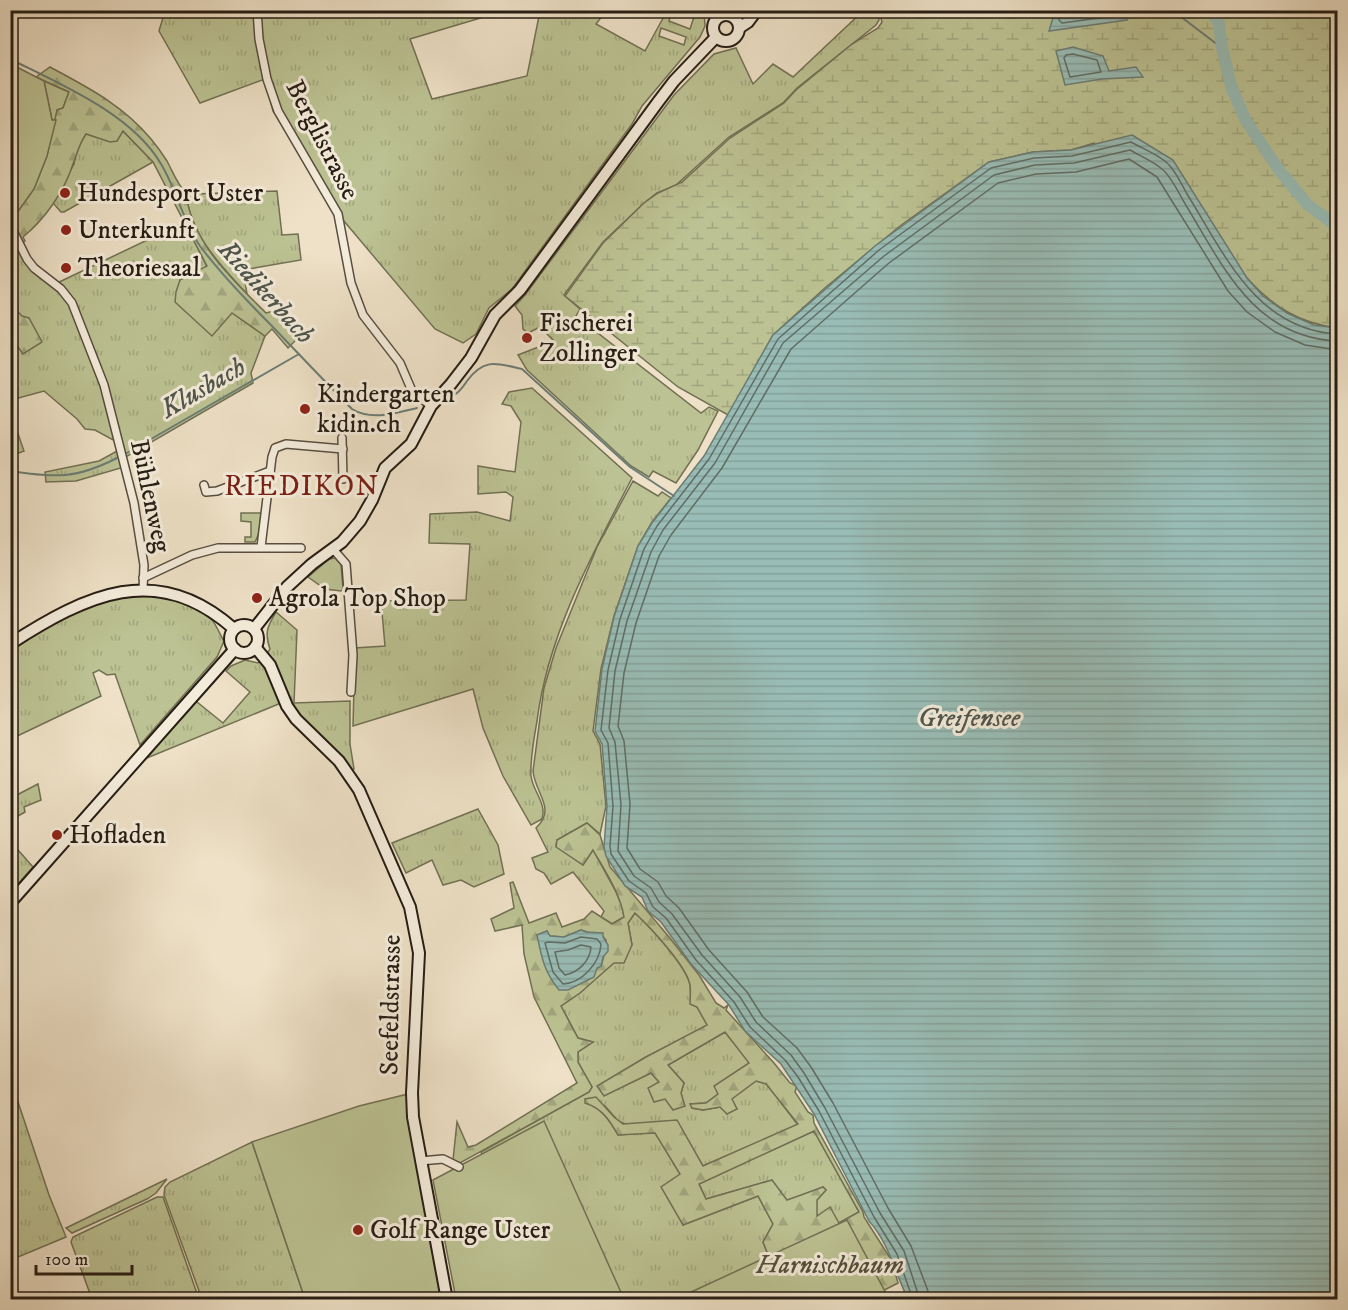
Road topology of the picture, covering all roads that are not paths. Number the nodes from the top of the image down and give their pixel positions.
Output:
1 (257, 10) edge
2 (748, 10) edge
3 (757, 10) edge
4 (717, 14) edge
5 (738, 24) junction
6 (716, 37) junction
7 (10, 225) edge
8 (431, 406) junction
9 (342, 438) dead end
10 (343, 448) junction
11 (270, 471) junction
12 (343, 479) dead end
13 (204, 485) dead end
14 (261, 547) junction
15 (302, 548) dead end
16 (333, 549) junction
17 (143, 578) junction
18 (143, 590) junction
19 (234, 629) junction
20 (254, 629) junction
21 (10, 644) edge
22 (255, 648) junction
23 (235, 649) junction
24 (351, 692) dead end
25 (10, 903) edge
26 (420, 1161) junction
27 (459, 1167) dead end
28 (447, 1299) edge

1 - 8 street, Berglistrasse
2 - 5 main road
3 - 5 main road
4 - 5 main road
4 - 6 main road
5 - 6 main road
6 - 8 main road
7 - 17 street, Bühlenweg
8 - 16 main road
9 - 10 street
10 - 11 street
10 - 12 street
11 - 13 street
11 - 14 street
14 - 15 street
14 - 17 street
16 - 20 main road
16 - 24 street
17 - 18 street, Bühlenweg
18 - 19 main road
18 - 21 main road
19 - 20 main road
19 - 23 main road
20 - 22 main road
22 - 23 main road
22 - 26 main road, Seefeldstrasse
23 - 25 main road
26 - 27 street
26 - 28 main road, Seefeldstrasse

